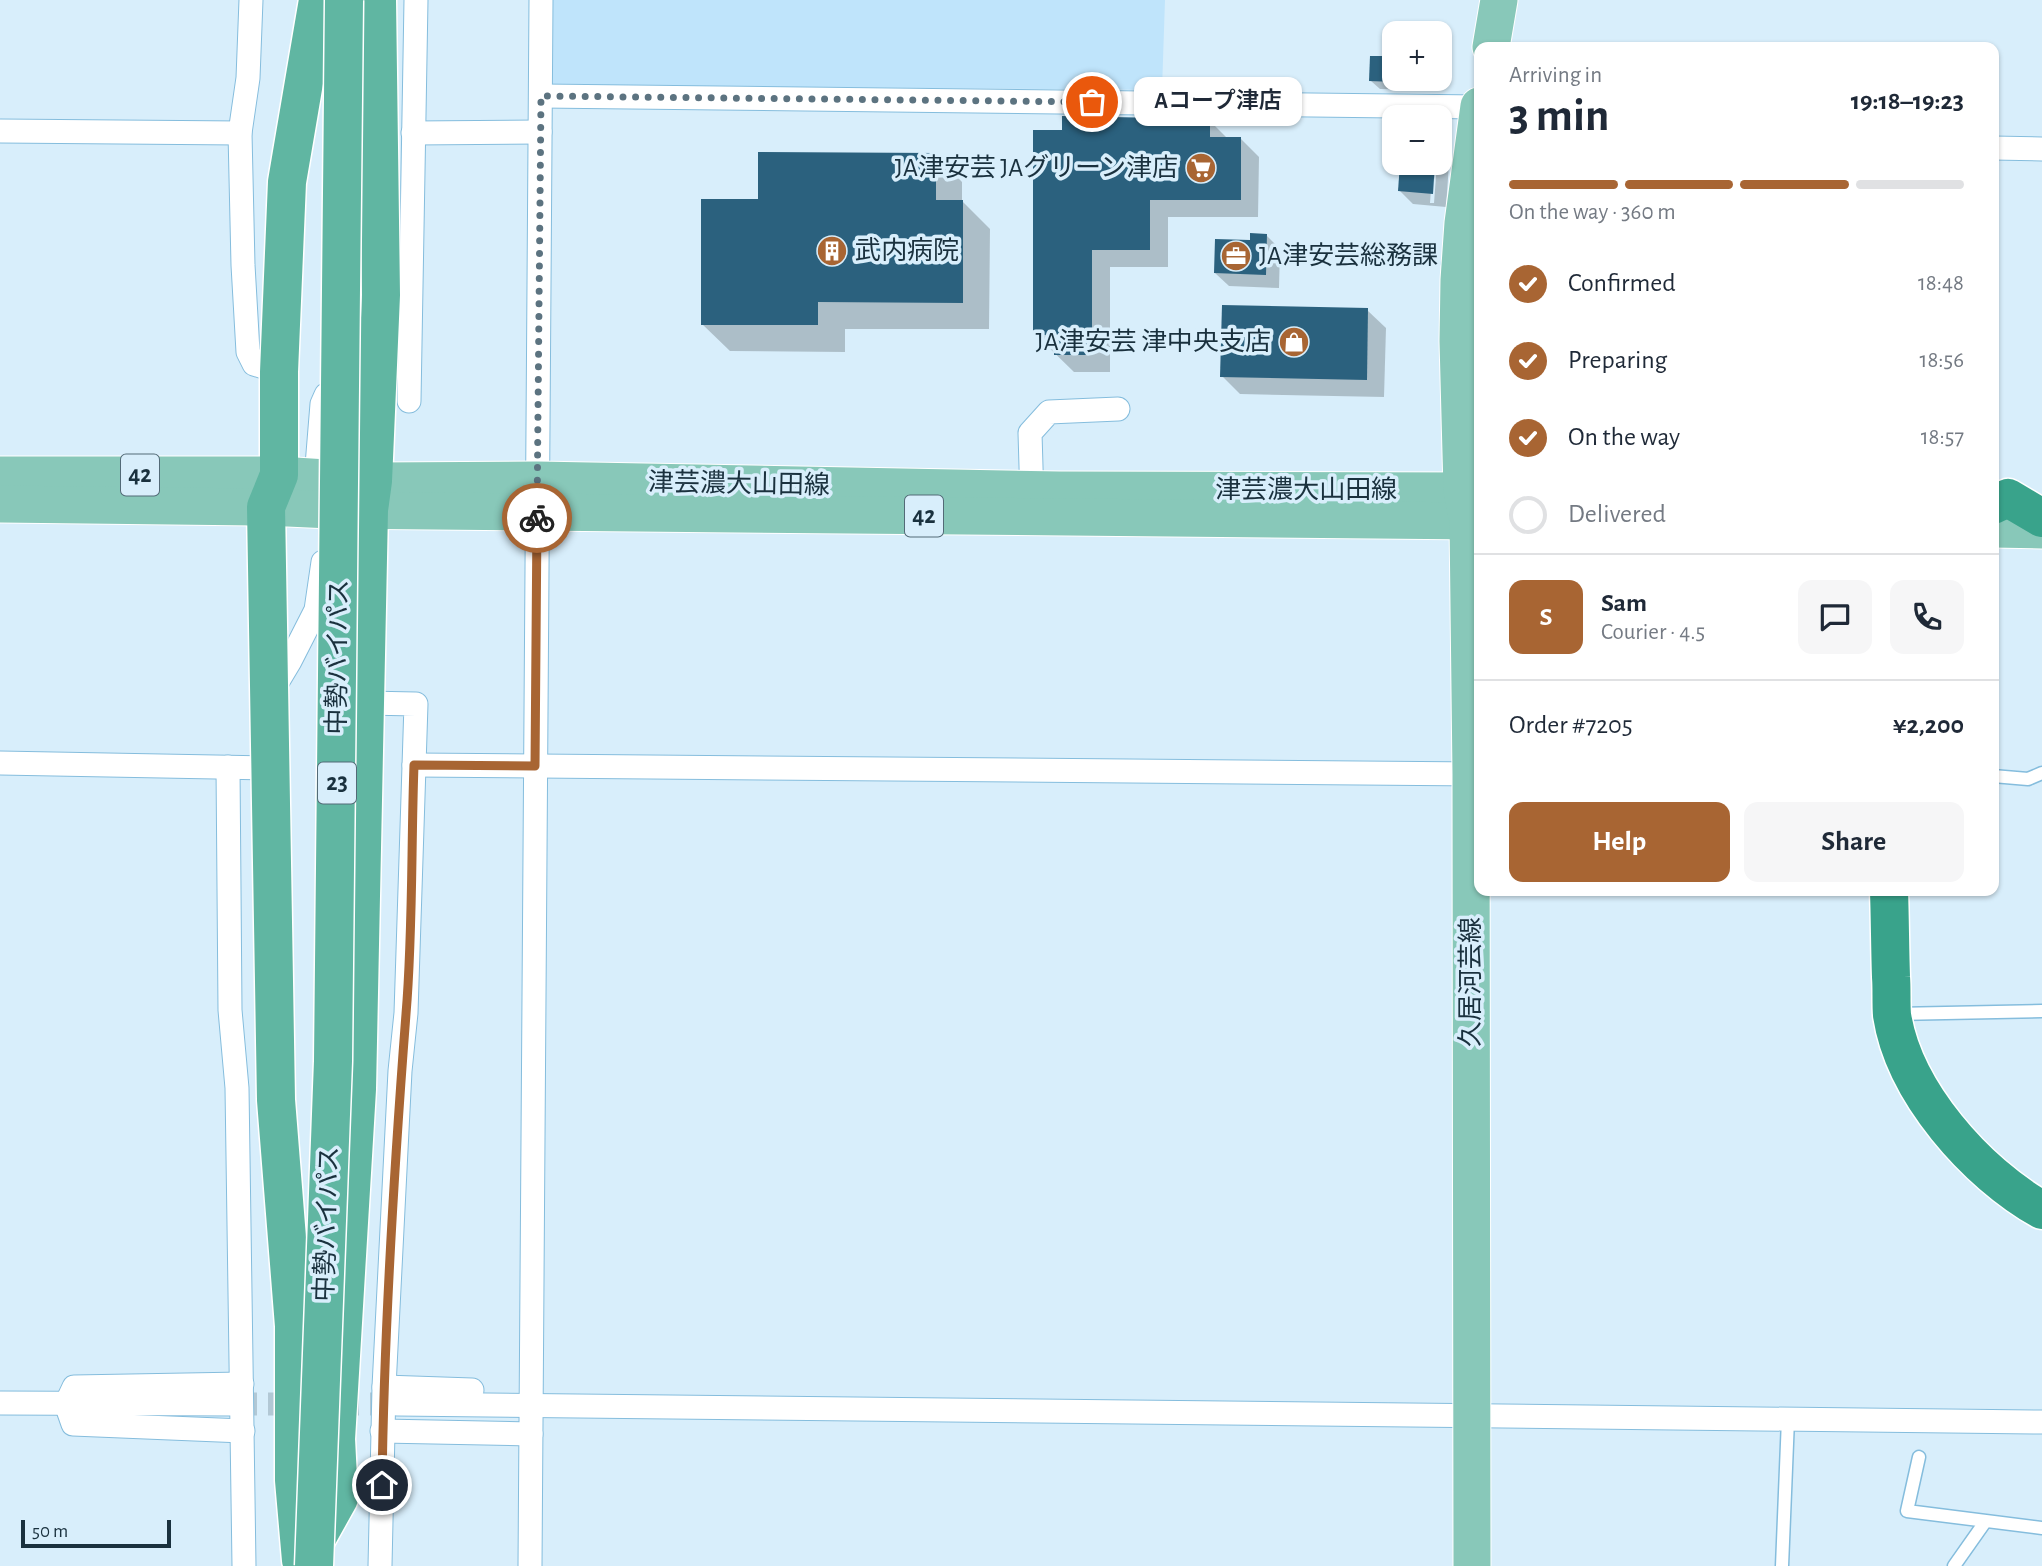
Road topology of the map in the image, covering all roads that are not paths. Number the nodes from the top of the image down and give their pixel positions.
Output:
1 (251, 0) edge
2 (318, 0) edge
3 (344, 0) edge
4 (377, 0) edge
5 (416, 0) edge
6 (541, 0) edge
7 (1499, 0) edge
8 (1492, 42) edge
9 (416, 53) junction
10 (377, 54) junction
11 (541, 96) junction
12 (1474, 106) edge
13 (0, 131) edge
14 (413, 132) junction
15 (540, 132) junction
16 (240, 133) junction
17 (1474, 143) edge
18 (1999, 148) edge
19 (2042, 149) edge
20 (381, 295) junction
21 (279, 372) junction
22 (409, 401) dead end
23 (1118, 409) dead end
24 (0, 475) edge
25 (365, 490) junction
26 (298, 496) junction
27 (537, 496) junction
28 (1031, 503) junction
29 (0, 504) edge
30 (2006, 505) edge
31 (1472, 506) edge
32 (2042, 518) edge
33 (2042, 530) edge
34 (1474, 685) edge
35 (268, 697) junction
36 (365, 703) junction
37 (0, 763) edge
38 (414, 765) junction
39 (535, 766) junction
40 (228, 767) junction
41 (269, 768) junction
42 (2042, 773) edge
43 (1474, 774) edge
44 (1999, 777) edge
45 (1474, 896) edge
46 (1889, 896) edge
47 (2042, 1011) edge
48 (1892, 1014) junction
49 (2042, 1210) edge
50 (238, 1394) junction
51 (390, 1396) junction
52 (531, 1399) junction
53 (0, 1404) edge
54 (66, 1404) junction
55 (1471, 1416) junction
56 (1788, 1419) junction
57 (2042, 1422) edge
58 (243, 1431) junction
59 (382, 1431) junction
60 (531, 1434) junction
61 (1919, 1457) dead end
62 (1985, 1522) junction
63 (2042, 1528) edge
64 (244, 1566) edge
65 (302, 1566) edge
66 (312, 1566) edge
67 (380, 1566) edge
68 (530, 1566) edge
69 (1472, 1566) edge
70 (1782, 1566) edge
71 (1954, 1566) edge

1 - 16 street
2 - 21 highway
3 - 66 highway, 中勢バイパス / 23, bridge
4 - 10 highway
5 - 9 street
6 - 11 street
7 - 8 main road
9 - 10 street
9 - 14 street
10 - 20 highway
11 - 12 street
11 - 15 street
13 - 16 street
14 - 15 street
14 - 22 street
15 - 27 street
16 - 21 street
17 - 31 main road, 久居河芸線
18 - 19 street
20 - 25 highway
20 - 26 street
21 - 26 highway
23 - 28 street
24 - 26 main road, 津芸濃大山田線 / 42
25 - 26 main road, 津芸濃大山田線 / 42
25 - 27 main road, 津芸濃大山田線 / 42
25 - 36 highway
26 - 29 main road, 津芸濃大山田線 / 42
26 - 35 highway
26 - 35 street
27 - 28 main road, 津芸濃大山田線 / 42
27 - 39 street
28 - 31 main road, 津芸濃大山田線 / 42
30 - 32 highway
30 - 33 main road
31 - 34 main road, 久居河芸線
35 - 41 highway
36 - 38 street
36 - 66 highway
37 - 40 street
38 - 39 street
38 - 51 street
39 - 43 street
39 - 52 street
40 - 41 street
40 - 50 street
41 - 65 highway
42 - 44 lane
45 - 55 main road, 久居河芸線
46 - 48 highway
47 - 48 lane
48 - 49 highway
50 - 54 street
50 - 58 street
51 - 52 street
51 - 59 street
52 - 55 street
52 - 60 street
53 - 54 street
54 - 58 street
55 - 56 street
55 - 69 main road, 久居河芸線
56 - 57 street
56 - 70 lane
58 - 64 street
59 - 60 street
59 - 67 street
60 - 68 street
61 - 62 lane
62 - 63 lane
62 - 71 lane

